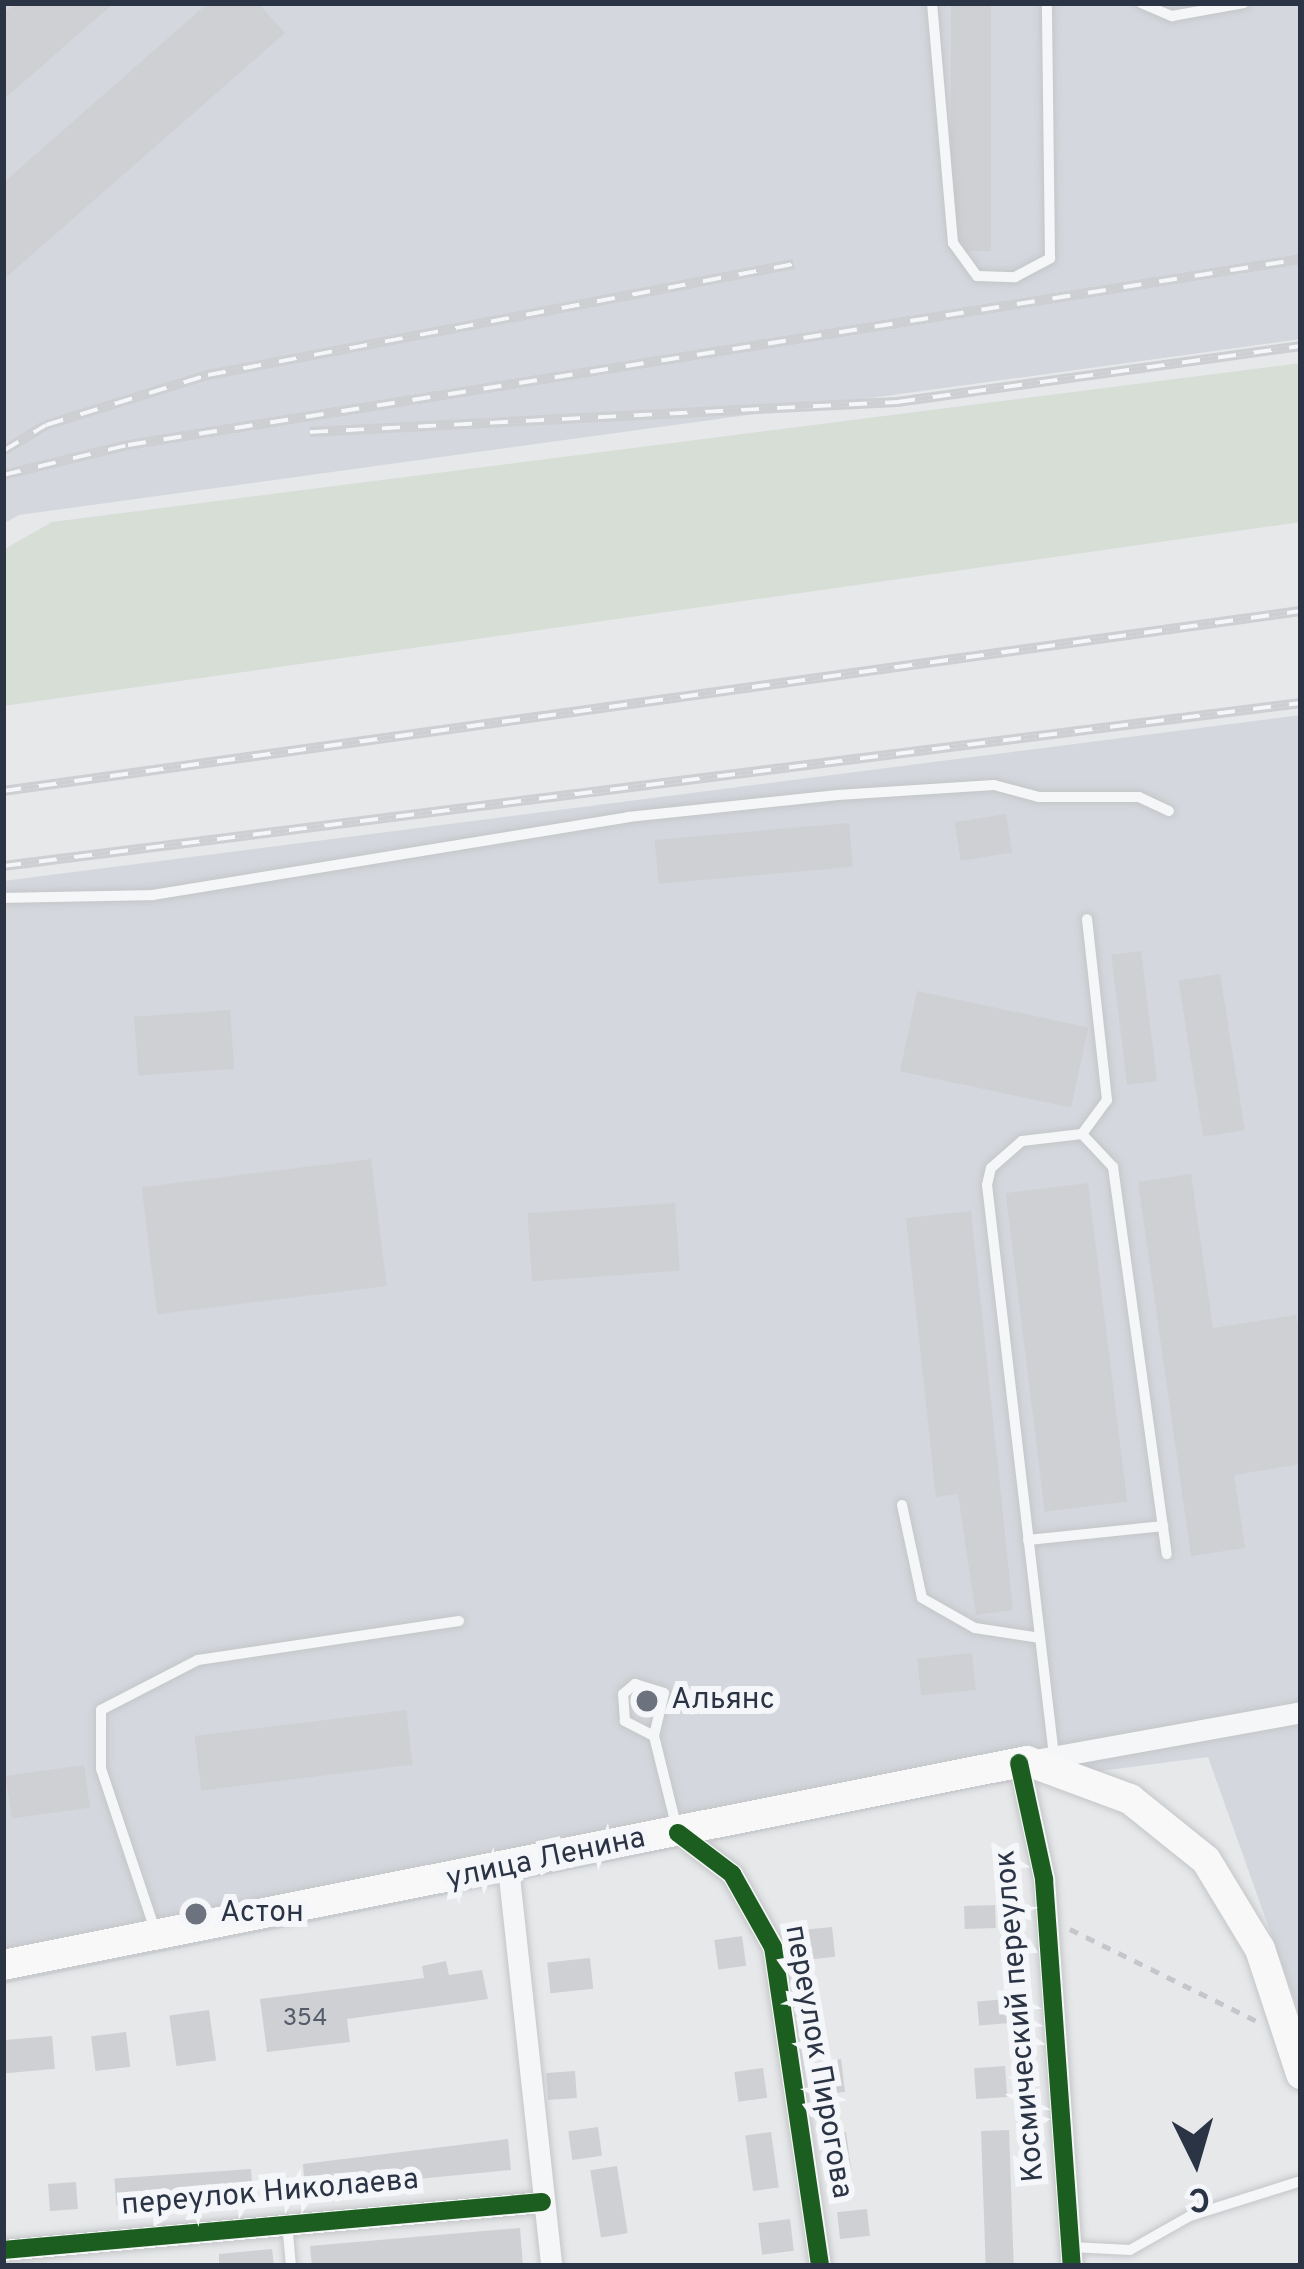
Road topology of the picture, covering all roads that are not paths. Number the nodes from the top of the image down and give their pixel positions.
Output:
1 (932, 3) edge
2 (1047, 3) edge
3 (1141, 3) edge
4 (1244, 3) edge
5 (1169, 811) dead end
6 (3, 898) edge
7 (1087, 919) dead end
8 (1082, 1135) junction
9 (902, 1505) dead end
10 (1163, 1526) junction
11 (1028, 1540) junction
12 (1167, 1554) dead end
13 (458, 1621) dead end
14 (1040, 1638) junction
15 (1301, 1712) edge
16 (654, 1736) junction
17 (1033, 1760) junction
18 (678, 1833) junction
19 (508, 1868) junction
20 (158, 1939) junction
21 (3, 1965) edge
22 (1301, 2074) edge
23 (1301, 2181) edge
24 (542, 2202) junction
25 (287, 2220) junction
26 (3, 2250) edge
27 (1071, 2257) edge
28 (815, 2265) edge
29 (291, 2266) edge
30 (551, 2266) edge

1 - 2 lane
3 - 4 lane
5 - 6 lane
7 - 8 lane
8 - 10 lane
8 - 11 lane
9 - 14 lane
10 - 11 lane
10 - 12 lane
11 - 14 lane
13 - 20 lane
14 - 17 lane
15 - 17 street, улица Ленина
16 - 16 lane
16 - 18 lane
17 - 18 main road, улица Ленина
17 - 22 main road
17 - 27 street, Космический переулок
18 - 19 main road, улица Ленина
18 - 28 street, переулок Пирогова
19 - 20 main road, улица Ленина
19 - 24 street
20 - 21 main road, улица Ленина
23 - 27 lane
24 - 25 street, переулок Николаева
24 - 30 street
25 - 26 street, переулок Николаева
25 - 29 lane

